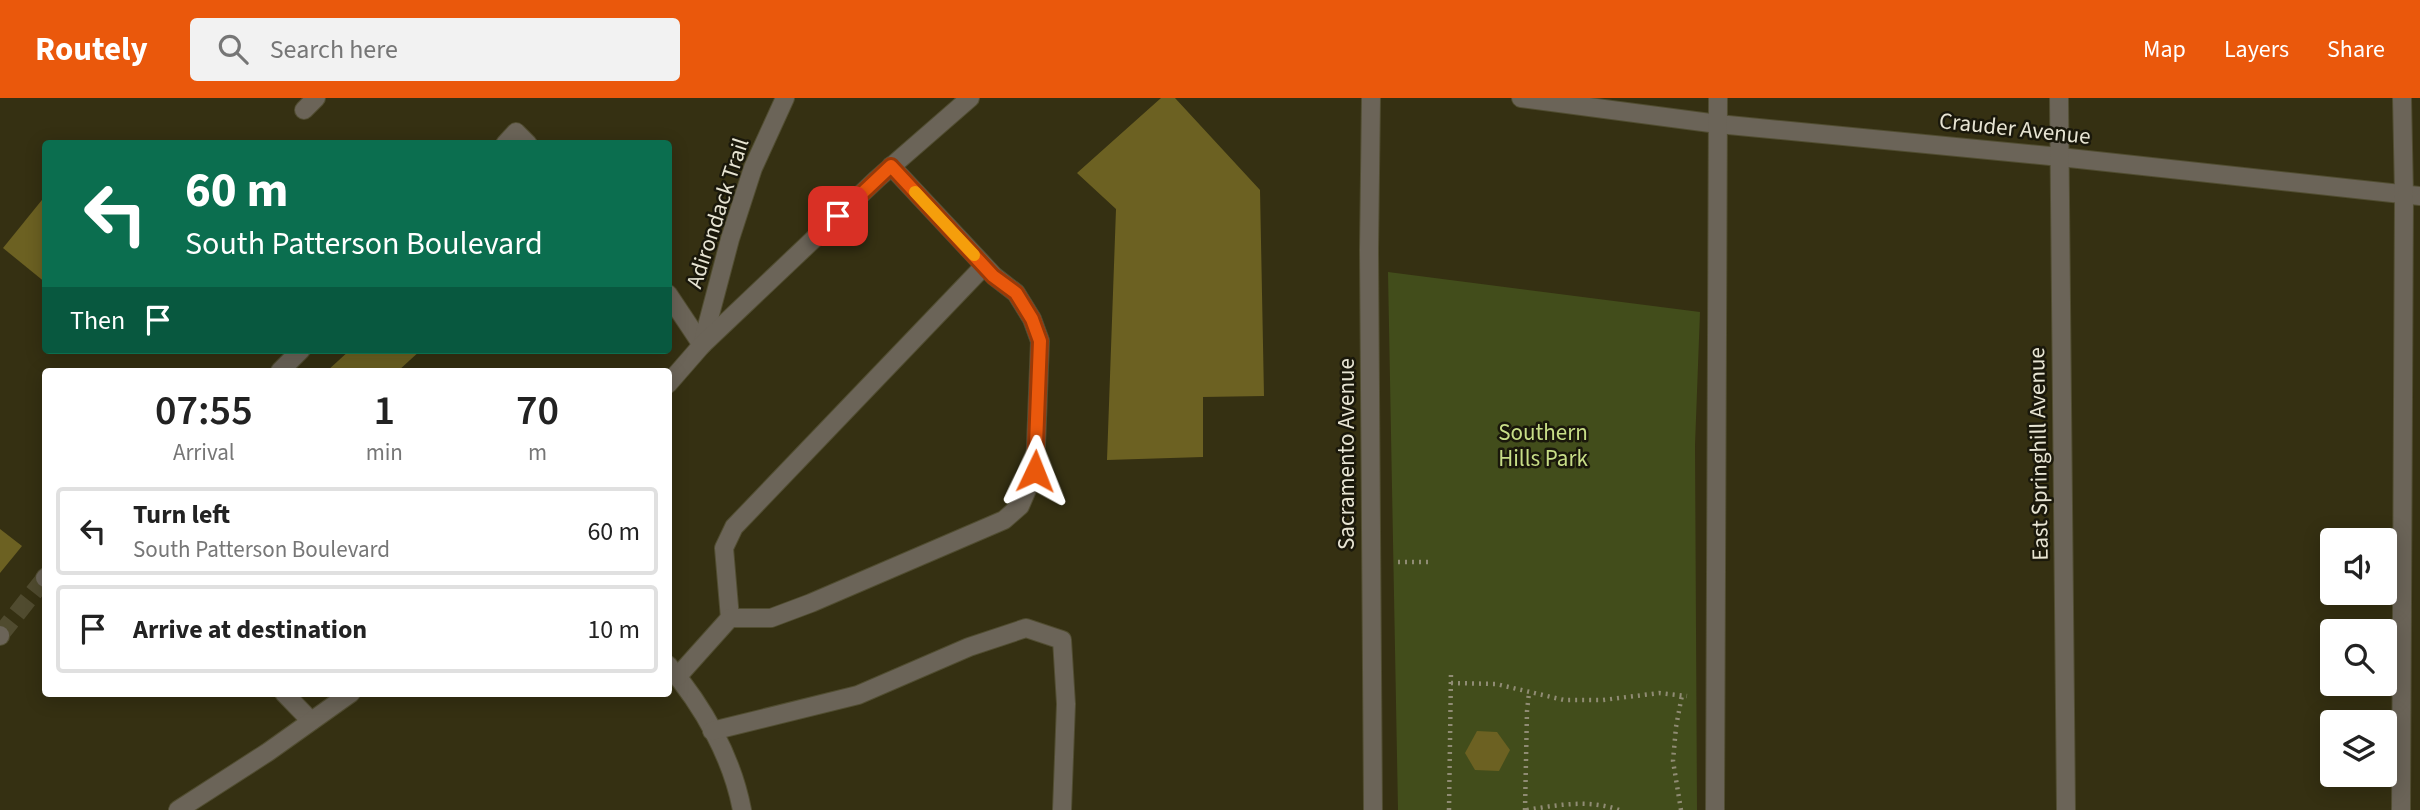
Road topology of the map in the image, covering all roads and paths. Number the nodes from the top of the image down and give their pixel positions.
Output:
1 (785, 98) edge
2 (970, 98) edge
3 (1371, 98) edge
4 (1521, 98) edge
5 (1718, 98) edge
6 (2059, 98) edge
7 (2402, 98) edge
8 (1718, 124) junction
9 (509, 140) edge
10 (524, 140) edge
11 (2060, 157) junction
12 (891, 166) junction
13 (2412, 195) edge
14 (984, 266) junction
15 (672, 300) edge
16 (702, 345) junction
17 (297, 354) edge
18 (283, 368) edge
19 (672, 379) edge
20 (1390, 561) dead end
21 (1429, 562) dead end
22 (730, 618) junction
23 (673, 671) edge
24 (1451, 671) dead end
25 (1451, 683) junction
26 (1529, 693) junction
27 (1682, 695) junction
28 (288, 697) edge
29 (345, 697) edge
30 (1716, 700) junction
31 (312, 721) junction
32 (712, 731) junction
33 (178, 810) edge
34 (742, 810) edge
35 (1062, 810) edge
36 (1373, 810) edge
37 (1449, 810) edge
38 (1526, 810) edge
39 (1619, 810) edge
40 (1681, 810) edge
41 (1715, 810) edge
42 (2067, 810) edge
43 (2401, 810) edge

1 - 16 street, Adirondack Trail
2 - 12 street
3 - 36 street, Sacramento Avenue
4 - 8 street, Crauder Avenue
5 - 8 street
6 - 11 street, East Springhill Avenue
7 - 13 street
8 - 11 street, Crauder Avenue
8 - 30 street
9 - 10 street
11 - 13 street, Crauder Avenue
11 - 42 street, East Springhill Avenue
12 - 14 street
12 - 16 street
13 - 43 street
14 - 22 street
14 - 22 street
15 - 16 street
16 - 19 street
17 - 18 street
20 - 21 path
22 - 23 street
23 - 32 street
24 - 25 path
25 - 26 path
25 - 37 path
26 - 27 path
26 - 38 path
27 - 30 path
27 - 40 path
28 - 31 street
29 - 31 street
30 - 41 street
31 - 33 street
32 - 34 street
32 - 35 street
38 - 39 path

